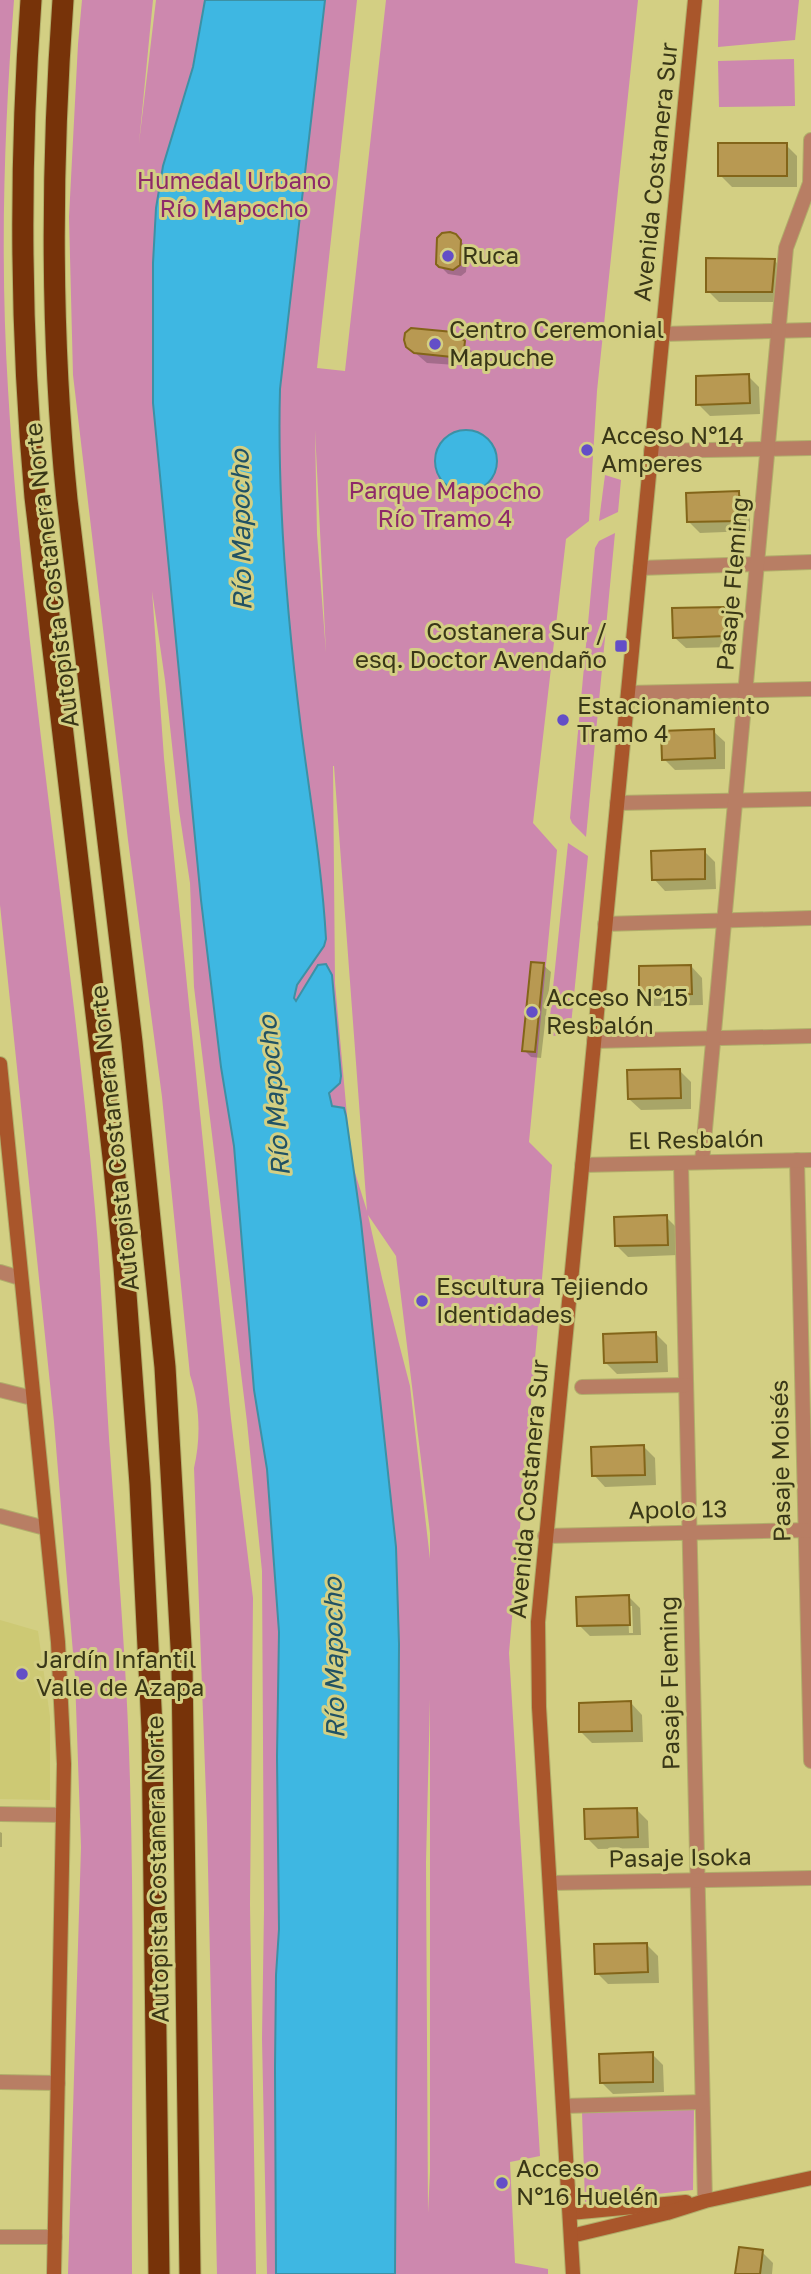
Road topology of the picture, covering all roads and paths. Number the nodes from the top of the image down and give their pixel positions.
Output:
1 (31, 0) edge
2 (63, 0) edge
3 (695, 0) edge
4 (811, 140) edge
5 (804, 216) edge
6 (811, 330) edge
7 (779, 331) junction
8 (663, 334) junction
9 (811, 448) edge
10 (768, 449) junction
11 (651, 451) junction
12 (811, 562) edge
13 (757, 564) junction
14 (640, 568) junction
15 (811, 689) edge
16 (746, 690) junction
17 (628, 694) junction
18 (811, 799) edge
19 (735, 801) junction
20 (617, 803) junction
21 (811, 918) edge
22 (724, 921) junction
23 (605, 924) junction
24 (811, 1036) edge
25 (714, 1038) junction
26 (594, 1041) junction
27 (0, 1064) edge
28 (3, 1127) edge
29 (4, 1149) edge
30 (804, 1160) edge
31 (681, 1163) junction
32 (702, 1163) junction
33 (582, 1165) junction
34 (0, 1272) edge
35 (20, 1278) junction
36 (686, 1385) junction
37 (582, 1387) dead end
38 (0, 1390) edge
39 (32, 1398) junction
40 (807, 1414) edge
41 (0, 1516) edge
42 (44, 1528) junction
43 (808, 1530) edge
44 (689, 1533) junction
45 (545, 1536) junction
46 (810, 1647) edge
47 (811, 1762) edge
48 (0, 1814) edge
49 (63, 1815) junction
50 (811, 1878) edge
51 (697, 1880) junction
52 (550, 1883) junction
53 (0, 2082) edge
54 (58, 2083) junction
55 (702, 2102) junction
56 (564, 2106) junction
57 (811, 2178) edge
58 (705, 2201) junction
59 (570, 2213) junction
60 (0, 2236) edge
61 (571, 2236) junction
62 (55, 2237) junction
63 (54, 2274) edge
64 (159, 2274) edge
65 (190, 2274) edge
66 (573, 2274) edge

1 - 64 highway, Autopista Costanera Norte
2 - 65 highway, Autopista Costanera Norte
3 - 8 main road, Avenida Costanera Sur
4 - 5 street, Pasaje Fleming
5 - 7 street, Pasaje Fleming
6 - 7 street
7 - 8 street
7 - 10 street, Pasaje Fleming
8 - 11 main road, Avenida Costanera Sur
9 - 10 street
10 - 11 street
10 - 13 street, Pasaje Fleming
11 - 14 main road, Avenida Costanera Sur
12 - 13 street
13 - 14 street
13 - 16 street, Pasaje Fleming
14 - 17 main road, Avenida Costanera Sur
15 - 16 street
16 - 17 street
16 - 19 street, Pasaje Fleming
17 - 20 main road, Avenida Costanera Sur
18 - 19 street
19 - 20 street
19 - 22 street, Pasaje Fleming
20 - 23 main road, Avenida Costanera Sur
21 - 22 street
22 - 23 street
22 - 25 street, Pasaje Fleming
23 - 26 main road, Avenida Costanera Sur
24 - 25 street
25 - 26 street
25 - 32 street, Pasaje Fleming
26 - 33 main road, Avenida Costanera Sur
27 - 28 main road
28 - 29 main road
29 - 35 main road
30 - 32 street, El Resbalón
30 - 40 street, Pasaje Moisés
31 - 32 street, El Resbalón
31 - 33 street, El Resbalón
31 - 36 street, Pasaje Fleming
33 - 45 main road, Avenida Costanera Sur
34 - 35 street
35 - 39 main road
36 - 37 street
36 - 44 street, Pasaje Fleming
38 - 39 street
39 - 42 main road
40 - 43 street, Pasaje Moisés
41 - 42 street
42 - 49 main road
43 - 44 street, Apolo 13
43 - 46 street, Pasaje Moisés
44 - 45 street, Apolo 13
44 - 51 street, Pasaje Fleming
45 - 52 main road, Avenida Costanera Sur
46 - 47 street, Pasaje Moisés
48 - 49 street
49 - 54 main road
50 - 51 street, Pasaje Isoka
51 - 52 street, Pasaje Isoka
51 - 55 street, Pasaje Fleming
52 - 56 main road, Avenida Costanera Sur
53 - 54 street
54 - 62 main road
55 - 56 street
55 - 58 street, Pasaje Fleming
56 - 59 main road, Avenida Costanera Sur
57 - 58 main road
58 - 59 main road
58 - 61 main road
59 - 61 main road, Avenida Costanera Sur
60 - 62 street
61 - 66 main road, Avenida Costanera Sur
62 - 63 main road

